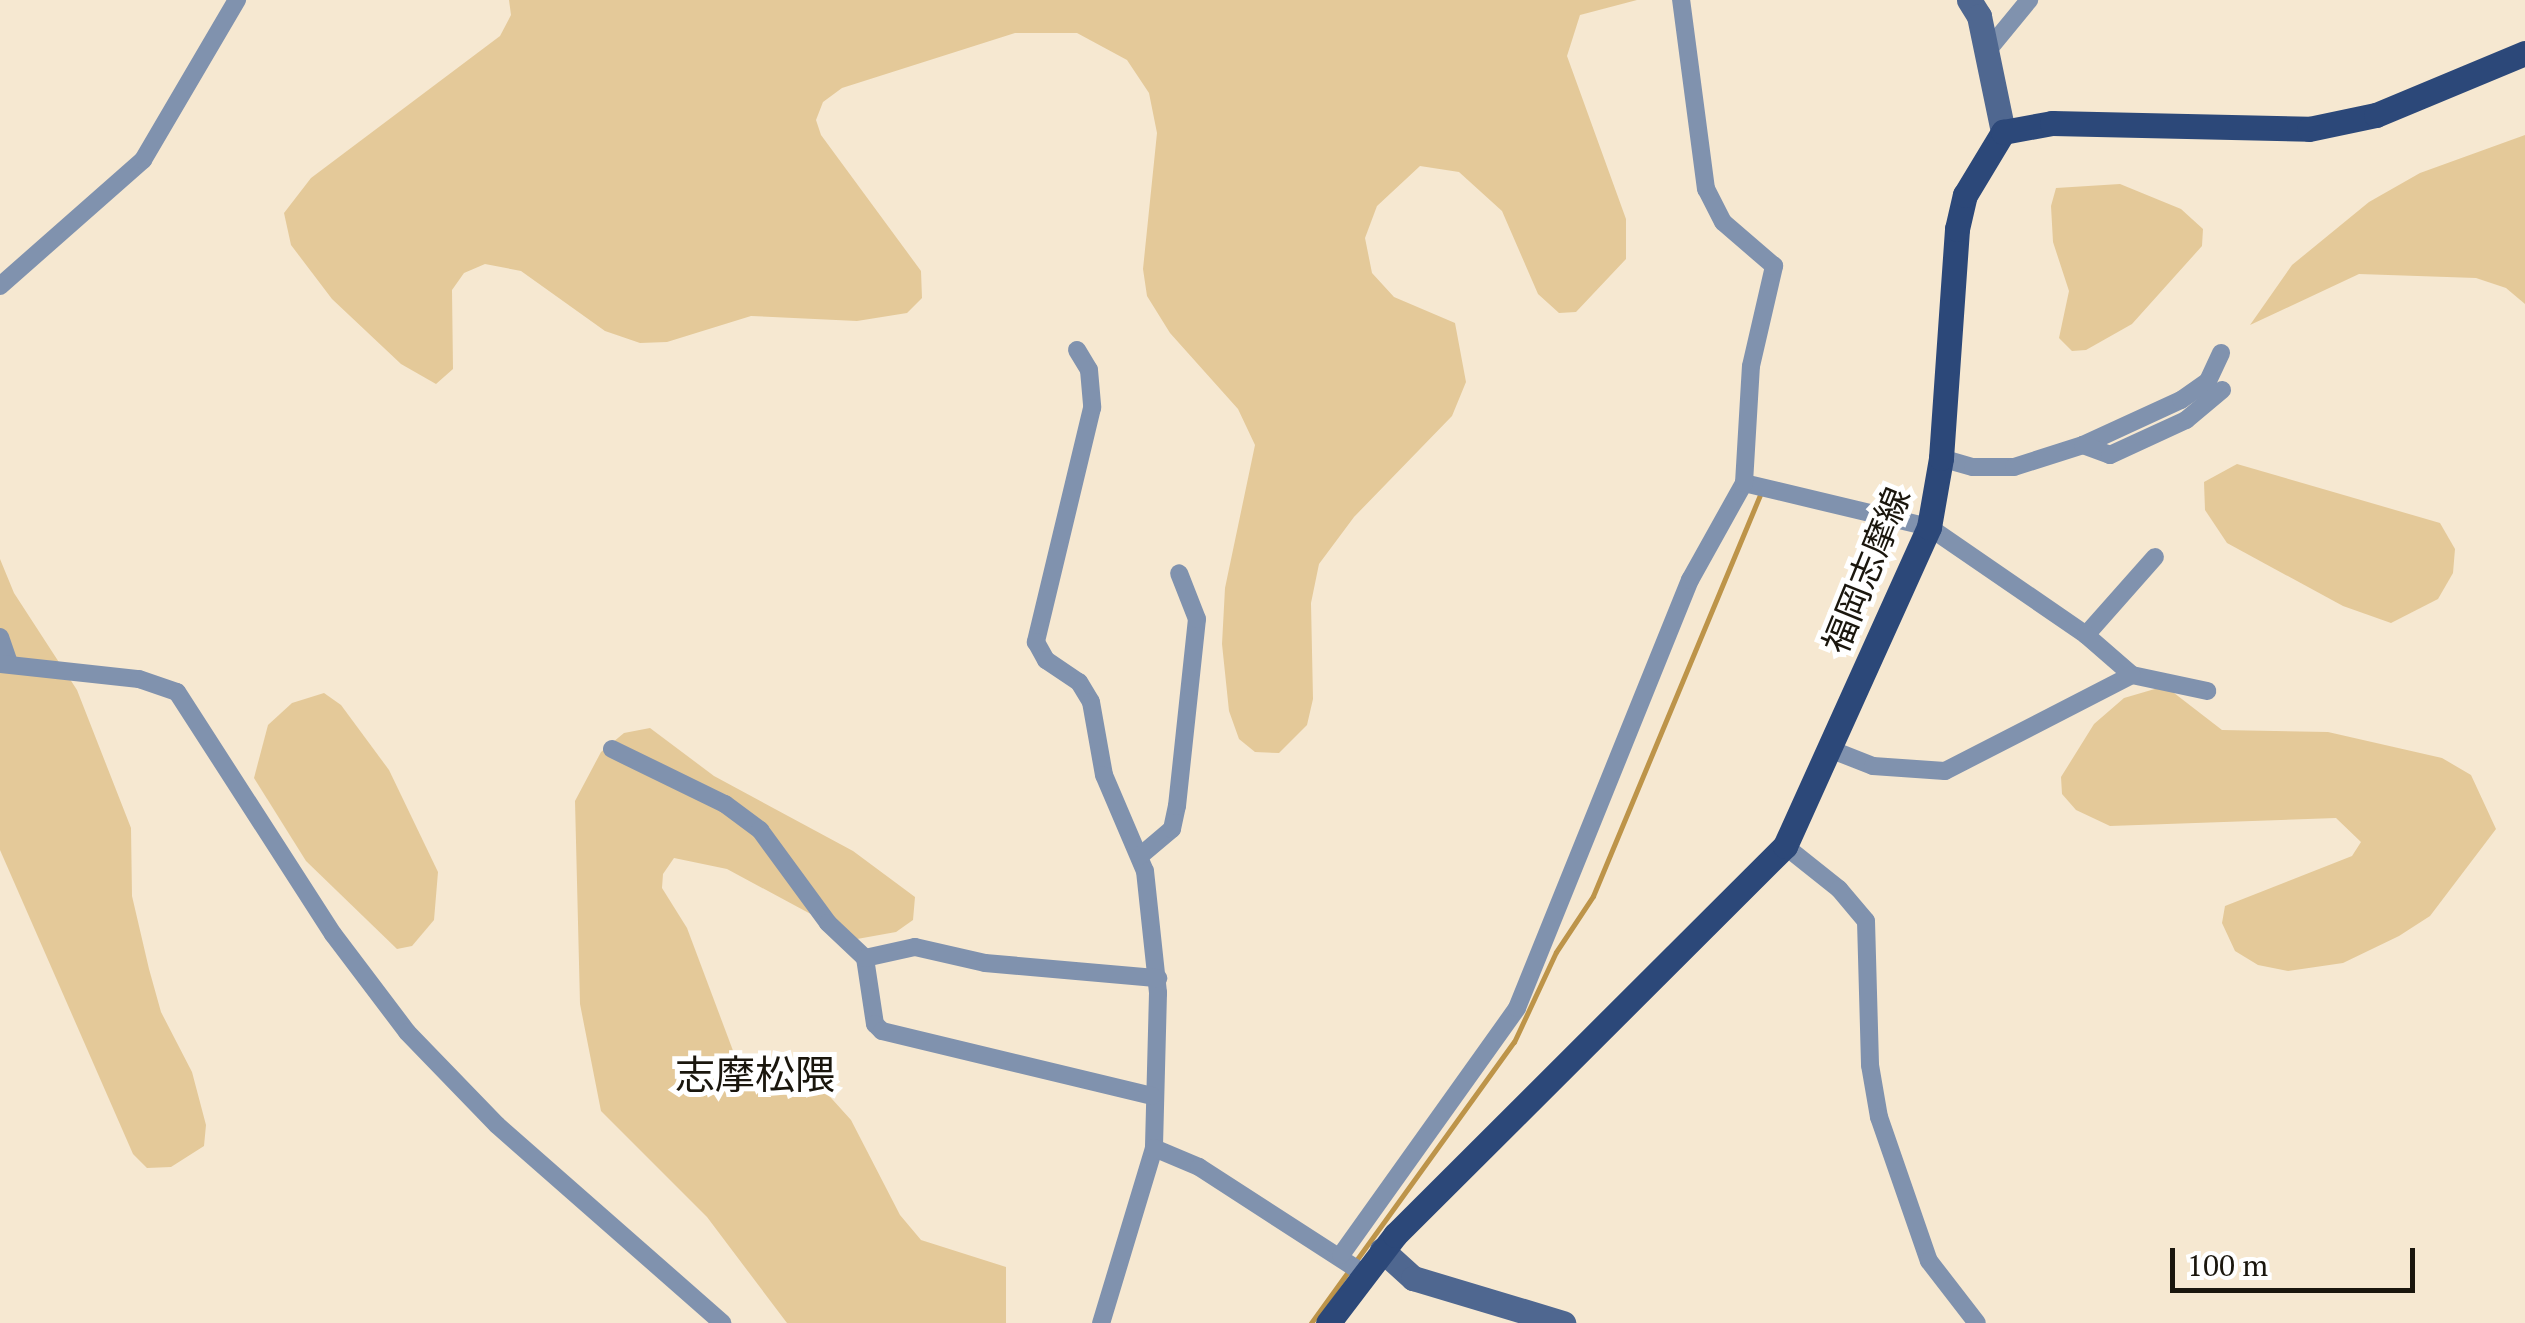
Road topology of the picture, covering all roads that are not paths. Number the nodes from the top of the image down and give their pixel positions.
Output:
1 (237, 0) edge
2 (1681, 0) edge
3 (1969, 0) edge
4 (2029, 0) edge
5 (1988, 50) junction
6 (2525, 53) edge
7 (2003, 132) junction
8 (0, 286) edge
9 (1077, 350) dead end
10 (2221, 353) dead end
11 (2222, 390) dead end
12 (2083, 445) junction
13 (1941, 458) junction
14 (1744, 482) junction
15 (1928, 527) junction
16 (2155, 557) dead end
17 (1179, 573) dead end
18 (2086, 634) junction
19 (0, 637) edge
20 (5, 663) edge
21 (2132, 675) junction
22 (2208, 691) dead end
23 (1827, 748) junction
24 (612, 749) dead end
25 (1784, 846) junction
26 (1140, 856) junction
27 (865, 958) junction
28 (1158, 978) junction
29 (1152, 1096) junction
30 (1154, 1148) junction
31 (1382, 1250) junction
32 (1341, 1256) junction
33 (1363, 1273) junction
34 (722, 1323) edge
35 (1100, 1323) edge
36 (1328, 1323) edge
37 (1564, 1323) edge
38 (1977, 1323) edge

1 - 8 street
2 - 14 street
3 - 5 main road
4 - 5 street
5 - 7 main road
6 - 7 main road
7 - 13 main road, 福岡志摩線
9 - 26 street
10 - 12 street
11 - 12 street
12 - 13 street
13 - 15 main road, 福岡志摩線
14 - 15 street
14 - 32 street
15 - 18 street
15 - 23 main road, 福岡志摩線
16 - 18 street
17 - 26 street
18 - 21 street
19 - 20 street
20 - 34 street
21 - 22 street
21 - 23 street
23 - 25 main road, 福岡志摩線
24 - 27 street
25 - 31 main road, 福岡志摩線
25 - 38 street
26 - 28 street
27 - 28 street
27 - 29 street
28 - 29 street
29 - 30 street
30 - 32 street
30 - 35 street
31 - 33 main road, 福岡志摩線
31 - 37 main road
32 - 33 street
33 - 36 main road, 福岡志摩線

